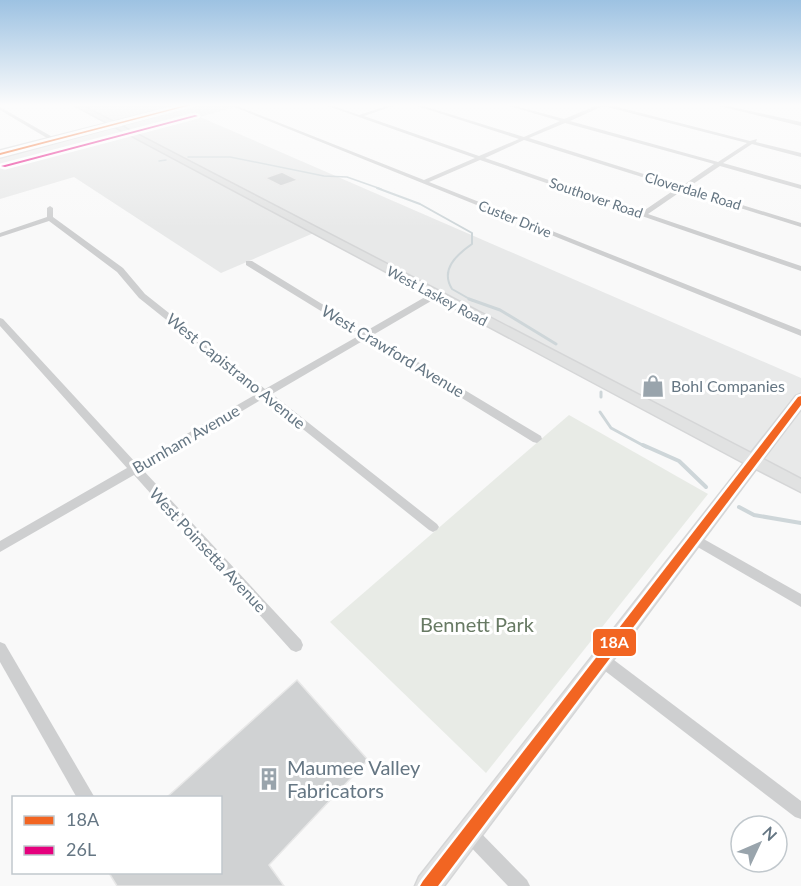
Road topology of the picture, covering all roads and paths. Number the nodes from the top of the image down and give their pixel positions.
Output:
1 (33, 145) edge
2 (153, 145) edge
3 (332, 145) edge
4 (444, 145) edge
5 (508, 145) edge
6 (547, 145) edge
7 (652, 145) edge
8 (749, 145) edge
9 (767, 145) edge
10 (0, 154) edge
11 (801, 154) edge
12 (480, 158) junction
13 (719, 164) junction
14 (424, 182) junction
15 (801, 187) edge
16 (683, 188) junction
17 (643, 214) junction
18 (801, 225) edge
19 (0, 235) edge
20 (249, 263) dead end
21 (801, 269) edge
22 (435, 294) junction
23 (0, 321) edge
24 (801, 333) edge
25 (366, 335) junction
26 (264, 394) junction
27 (801, 399) edge
28 (537, 439) dead end
29 (751, 461) junction
30 (134, 469) junction
31 (801, 486) edge
32 (434, 527) dead end
33 (693, 538) junction
34 (0, 547) edge
35 (801, 601) edge
36 (296, 645) dead end
37 (0, 649) edge
38 (601, 659) junction
39 (86, 796) edge
40 (801, 811) edge
41 (469, 833) junction
42 (428, 886) edge
43 (521, 886) edge

1 - 10 main road
2 - 22 main road, West Laskey Road
3 - 14 street, Custer Drive
4 - 12 street, Southover Road
5 - 12 street
6 - 16 street, Cloverdale Road
7 - 13 street
8 - 13 street
9 - 11 street
12 - 14 street
12 - 17 street, Southover Road
13 - 15 street
13 - 16 street
14 - 24 street, Custer Drive
16 - 17 street
16 - 18 street, Cloverdale Road
17 - 21 street, Southover Road
19 - 26 street, West Capistrano Avenue
20 - 25 street, West Crawford Avenue
22 - 25 street, Burnham Avenue
22 - 29 main road, West Laskey Road
23 - 30 street, West Poinsetta Avenue
25 - 26 street, Burnham Avenue
25 - 28 street, West Crawford Avenue
26 - 30 street, Burnham Avenue
26 - 32 street, West Capistrano Avenue
27 - 29 main road
29 - 31 main road, West Laskey Road
29 - 33 main road
30 - 34 street, Burnham Avenue
30 - 36 street, West Poinsetta Avenue
33 - 35 street
33 - 38 main road
37 - 39 street
38 - 40 street
38 - 41 main road
41 - 42 main road
41 - 43 street

